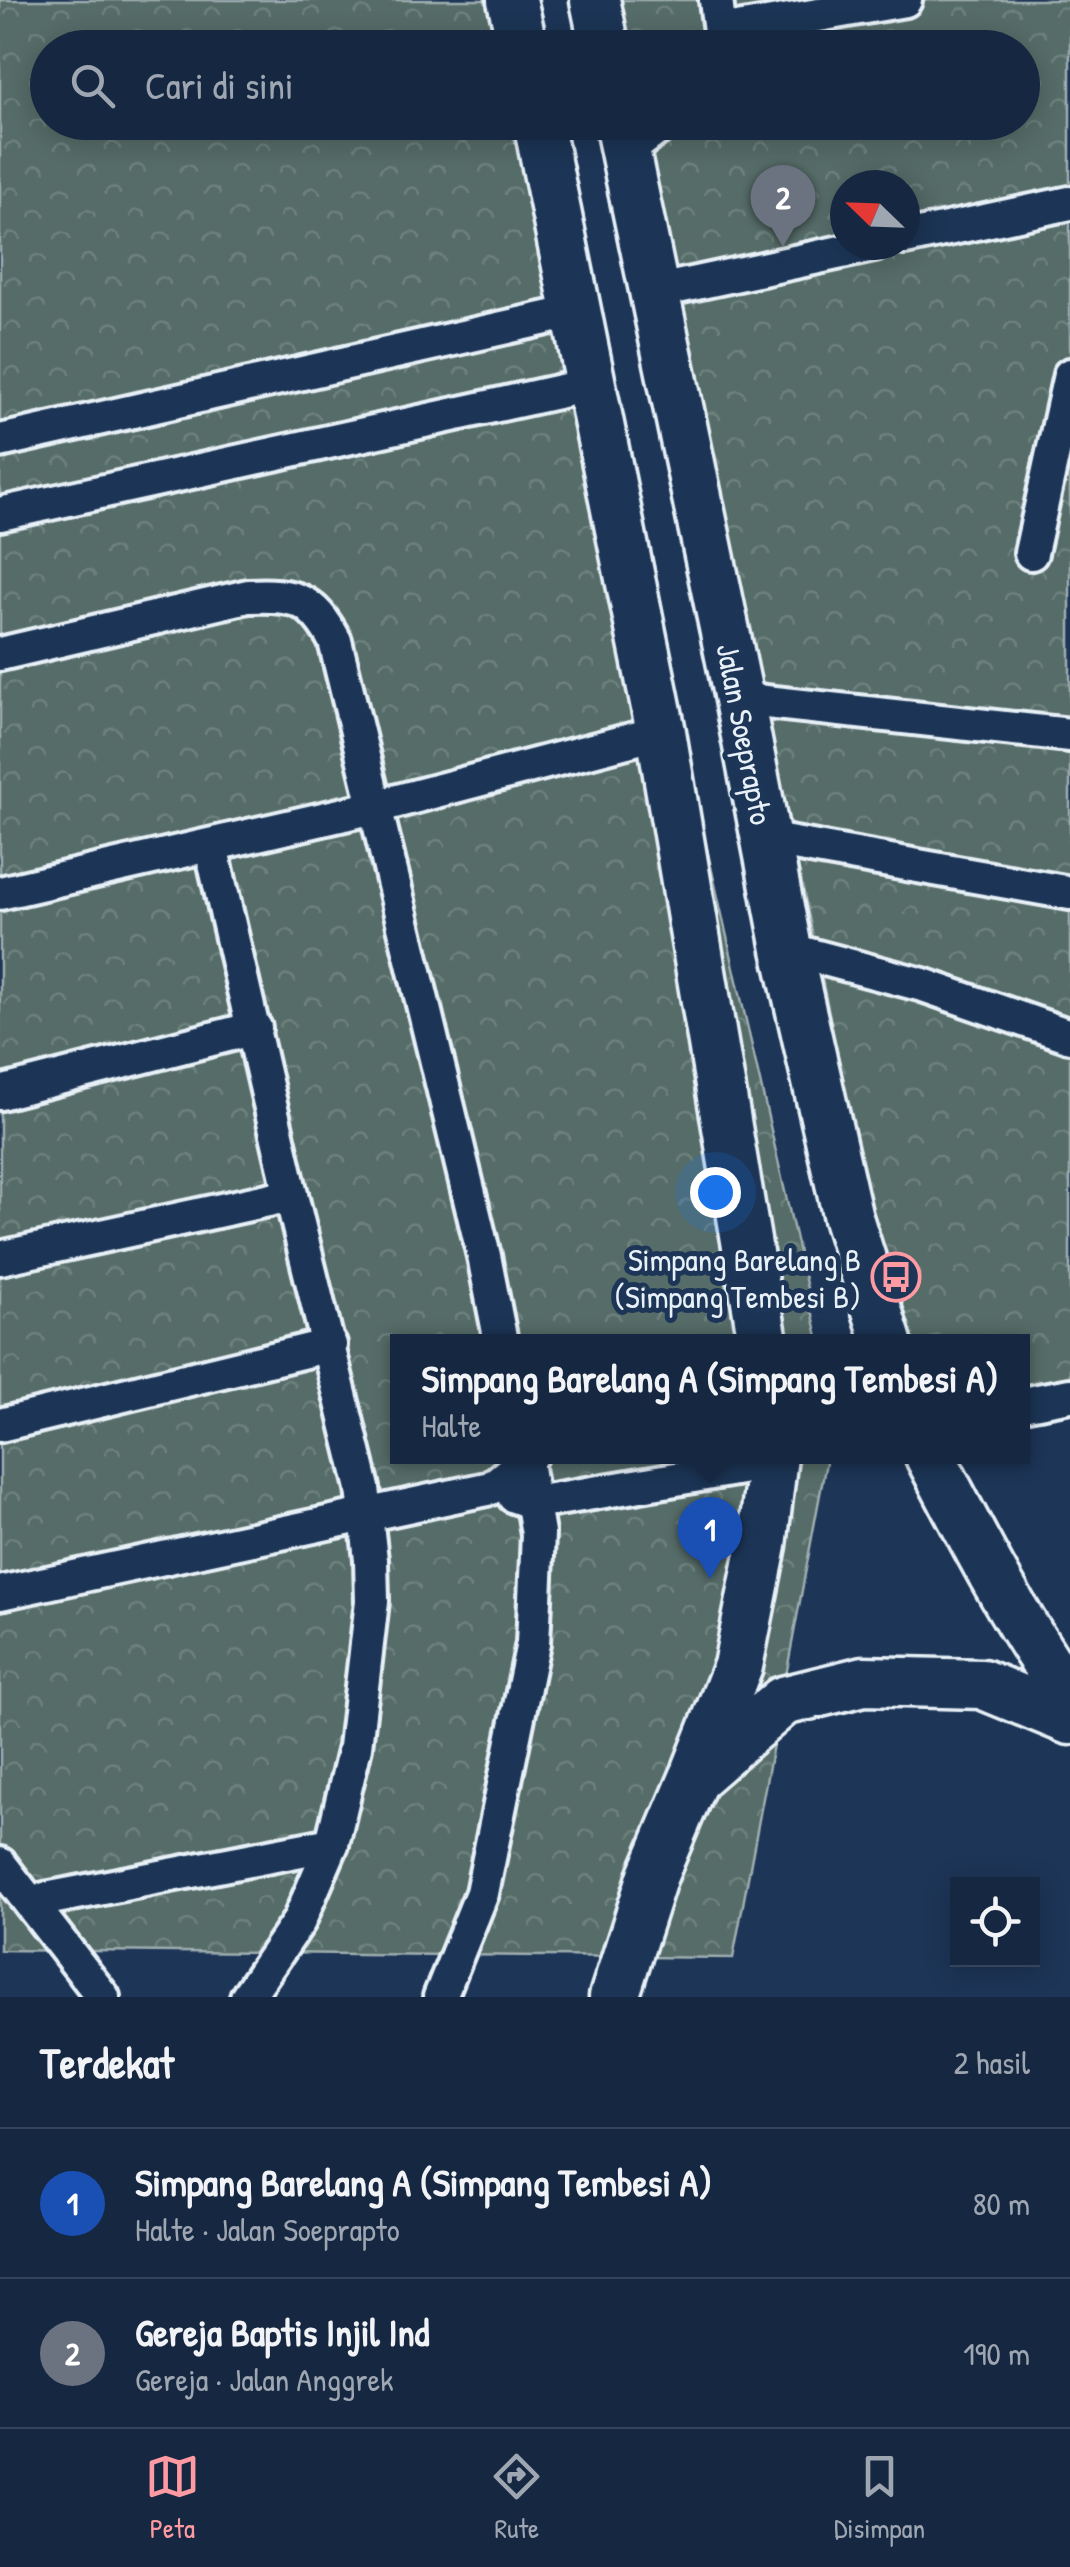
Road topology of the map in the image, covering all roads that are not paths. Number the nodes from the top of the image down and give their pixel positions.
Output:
1 (512, 0) edge
2 (596, 0) edge
3 (905, 0) edge
4 (717, 27) edge
5 (519, 30) edge
6 (602, 30) edge
7 (542, 140) edge
8 (622, 140) edge
9 (1070, 203) edge
10 (920, 235) edge
11 (830, 254) edge
12 (654, 292) junction
13 (578, 312) junction
14 (1070, 375) edge
15 (593, 384) junction
16 (0, 442) edge
17 (0, 514) edge
18 (1031, 554) dead end
19 (0, 654) edge
20 (739, 699) junction
21 (661, 732) junction
22 (1070, 735) edge
23 (375, 807) junction
24 (766, 839) junction
25 (211, 846) junction
26 (0, 892) edge
27 (1070, 893) edge
28 (786, 949) junction
29 (255, 1028) junction
30 (1070, 1036) edge
31 (0, 1092) edge
32 (291, 1195) junction
33 (0, 1258) edge
34 (499, 1334) edge
35 (762, 1334) edge
36 (885, 1334) edge
37 (330, 1345) junction
38 (1070, 1394) edge
39 (1030, 1402) edge
40 (0, 1425) edge
41 (519, 1464) edge
42 (528, 1464) edge
43 (751, 1464) edge
44 (771, 1464) edge
45 (934, 1464) edge
46 (491, 1488) junction
47 (534, 1503) junction
48 (368, 1514) junction
49 (0, 1593) edge
50 (1070, 1698) edge
51 (1070, 1720) edge
52 (694, 1778) junction
53 (332, 1844) junction
54 (0, 1864) edge
55 (30, 1902) junction
56 (104, 1997) edge
57 (248, 1997) edge
58 (440, 1997) edge
59 (614, 1997) edge

1 - 5 highway
2 - 6 highway
3 - 4 street
7 - 13 highway
8 - 12 highway, Jalan Soeprapto
9 - 10 street
11 - 12 street
12 - 20 highway, Jalan Soeprapto
13 - 15 highway
13 - 16 street
14 - 18 street
15 - 17 street
15 - 21 highway
19 - 23 street
20 - 22 street
20 - 24 highway, Jalan Soeprapto
21 - 23 street
21 - 35 highway
23 - 25 street
23 - 34 street
24 - 27 street
24 - 28 highway, Jalan Soeprapto
25 - 26 street
25 - 29 street
28 - 30 street
28 - 36 highway, Jalan Soeprapto
29 - 31 street
29 - 32 street
32 - 33 street
32 - 37 street
37 - 40 street
37 - 48 street
38 - 39 street
41 - 46 street
42 - 47 street
43 - 47 street
44 - 52 highway
45 - 50 highway
46 - 47 street
46 - 48 street
47 - 58 street
48 - 49 street
48 - 53 street
51 - 52 highway
52 - 59 highway
53 - 55 street
53 - 57 street
54 - 55 street
55 - 56 street

